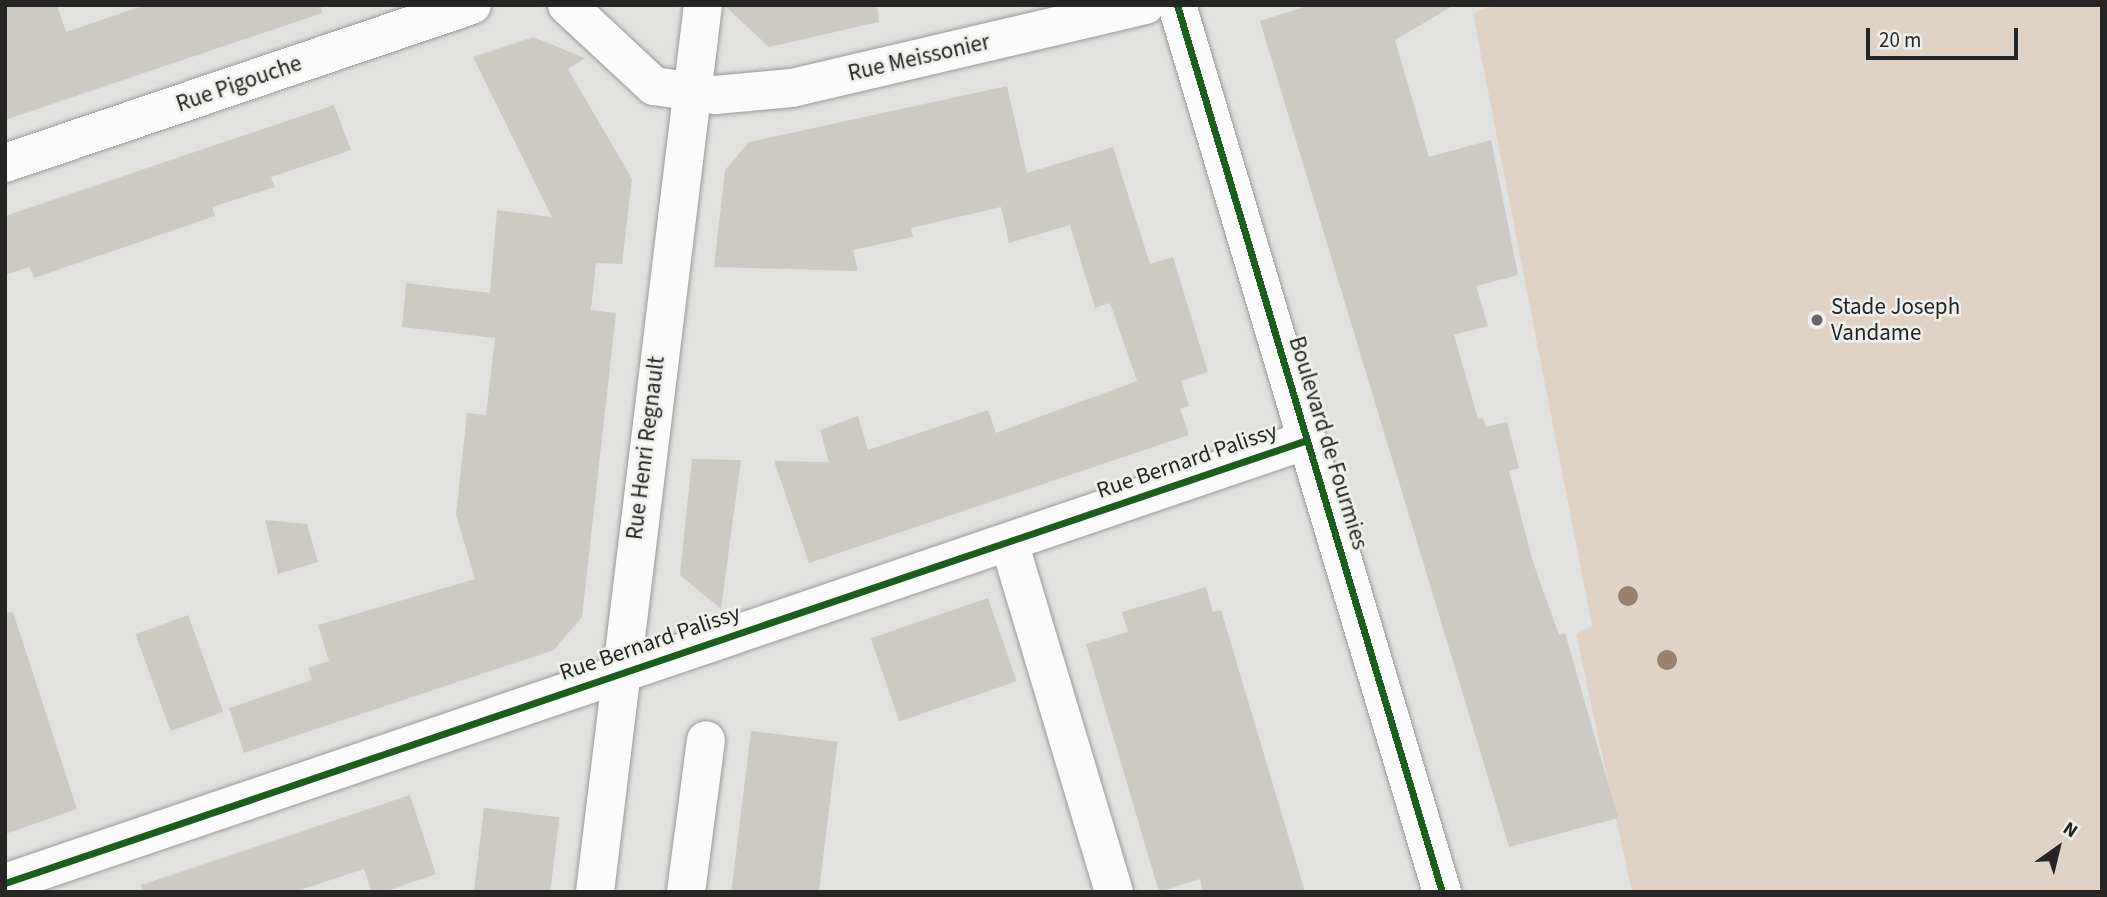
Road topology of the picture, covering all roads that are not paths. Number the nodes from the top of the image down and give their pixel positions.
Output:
1 (472, 5) edge
2 (567, 5) edge
3 (703, 5) edge
4 (1146, 5) edge
5 (1177, 5) edge
6 (690, 94) junction
7 (5, 163) edge
8 (1307, 440) junction
9 (1009, 542) junction
10 (620, 674) junction
11 (706, 740) dead end
12 (5, 883) edge
13 (595, 892) edge
14 (686, 892) edge
15 (1114, 892) edge
16 (1442, 892) edge

1 - 7 street, Rue Pigouche
2 - 6 street
3 - 6 street, Rue Henri Regnault
4 - 6 street, Rue Meissonier
5 - 8 street, Boulevard de Fourmies
6 - 10 street, Rue Henri Regnault
8 - 9 street, Rue Bernard Palissy
8 - 16 street, Boulevard de Fourmies
9 - 10 street, Rue Bernard Palissy
9 - 15 street
10 - 12 street, Rue Bernard Palissy
10 - 13 street, Rue Henri Regnault
11 - 14 street

